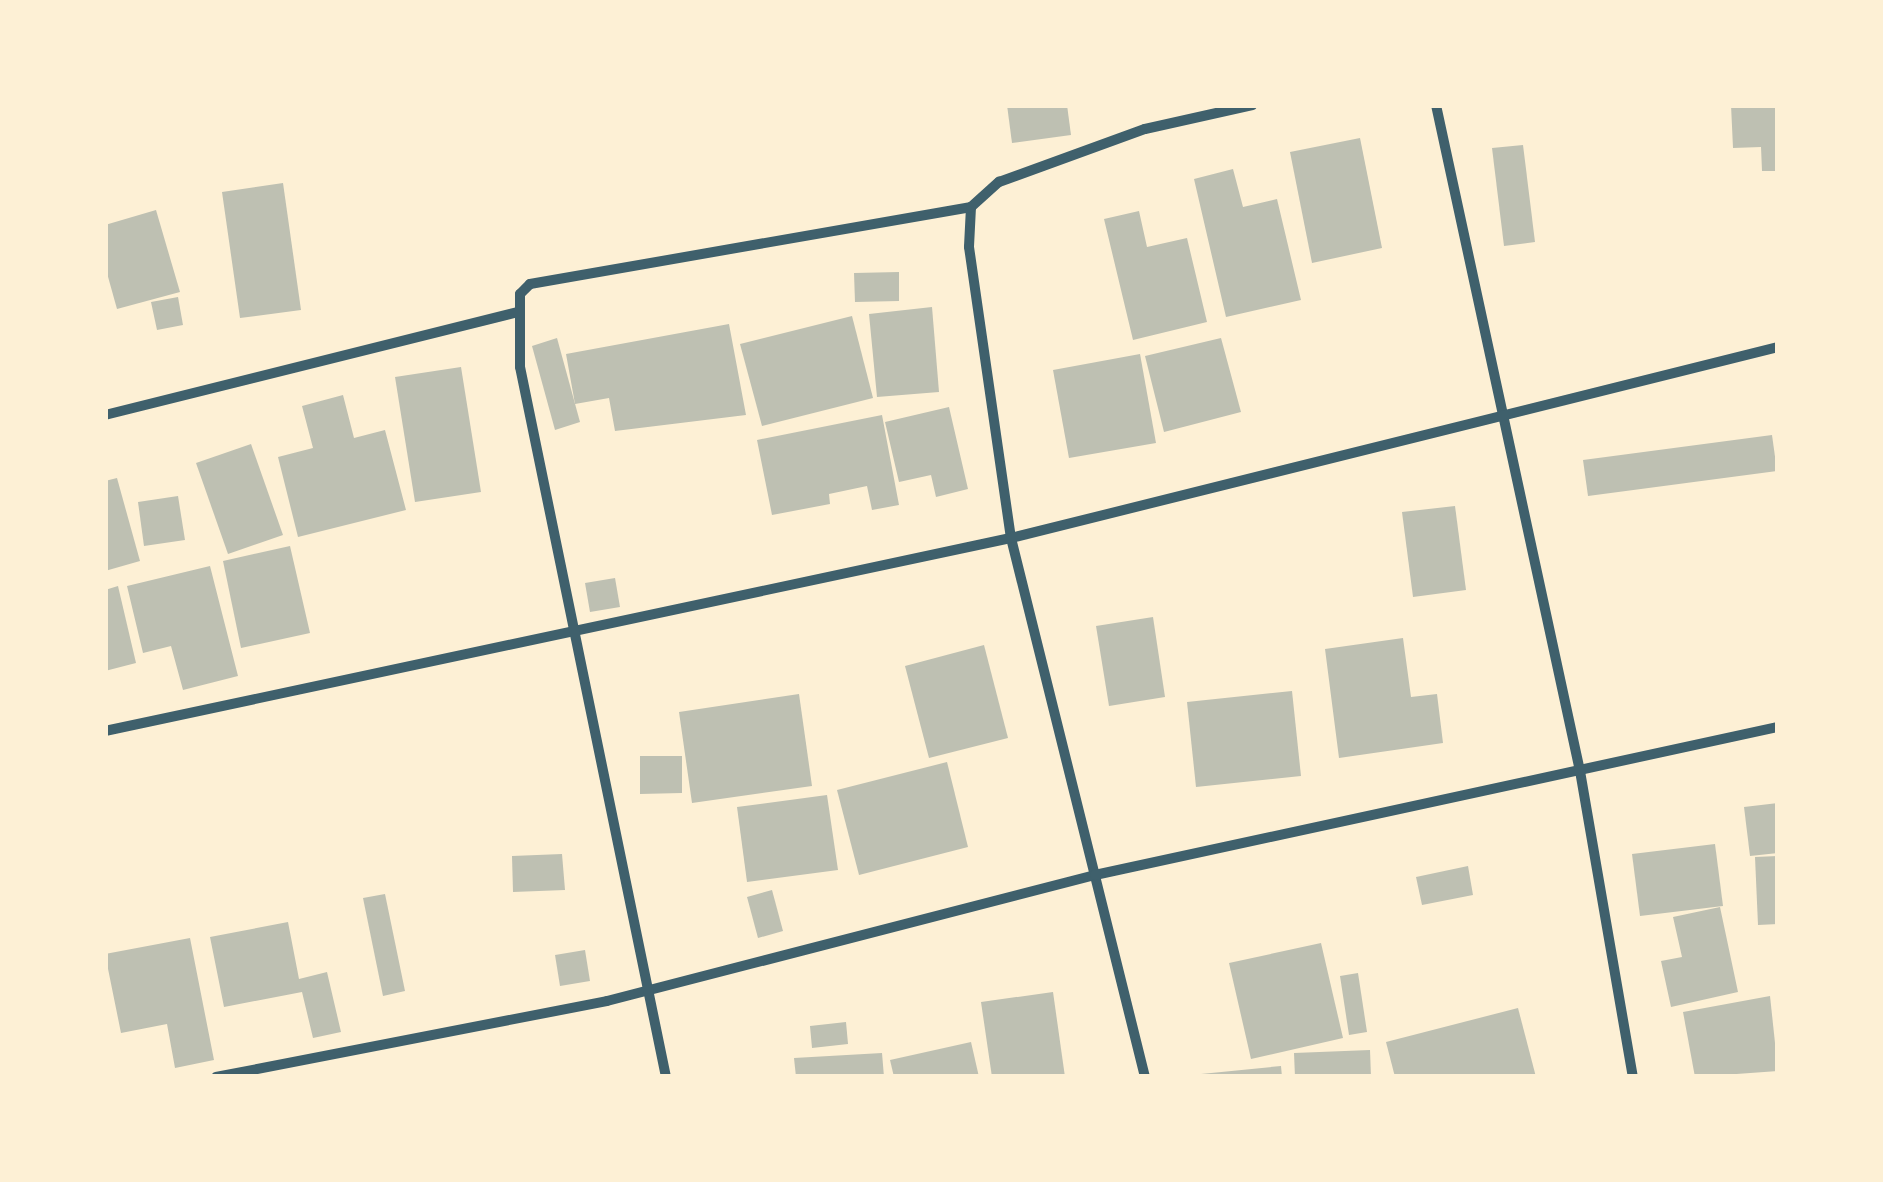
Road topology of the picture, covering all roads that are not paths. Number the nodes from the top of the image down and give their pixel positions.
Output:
1 (1252, 105) edge
2 (1436, 105) edge
3 (972, 208) junction
4 (517, 312) junction
5 (1778, 346) edge
6 (105, 416) edge
7 (1503, 416) junction
8 (1011, 538) junction
9 (574, 630) junction
10 (1778, 727) edge
11 (105, 731) edge
12 (1580, 771) junction
13 (1095, 875) junction
14 (647, 988) junction
15 (216, 1077) edge
16 (666, 1077) edge
17 (1145, 1077) edge
18 (1633, 1077) edge

1 - 3 street
2 - 7 street
3 - 4 street
3 - 8 street
4 - 6 street
4 - 9 street
5 - 7 street
7 - 8 street
7 - 12 street
8 - 9 street
8 - 13 street
9 - 11 street
9 - 14 street
10 - 12 street
12 - 13 street
12 - 18 street
13 - 14 street
13 - 17 street
14 - 15 street
14 - 16 street

